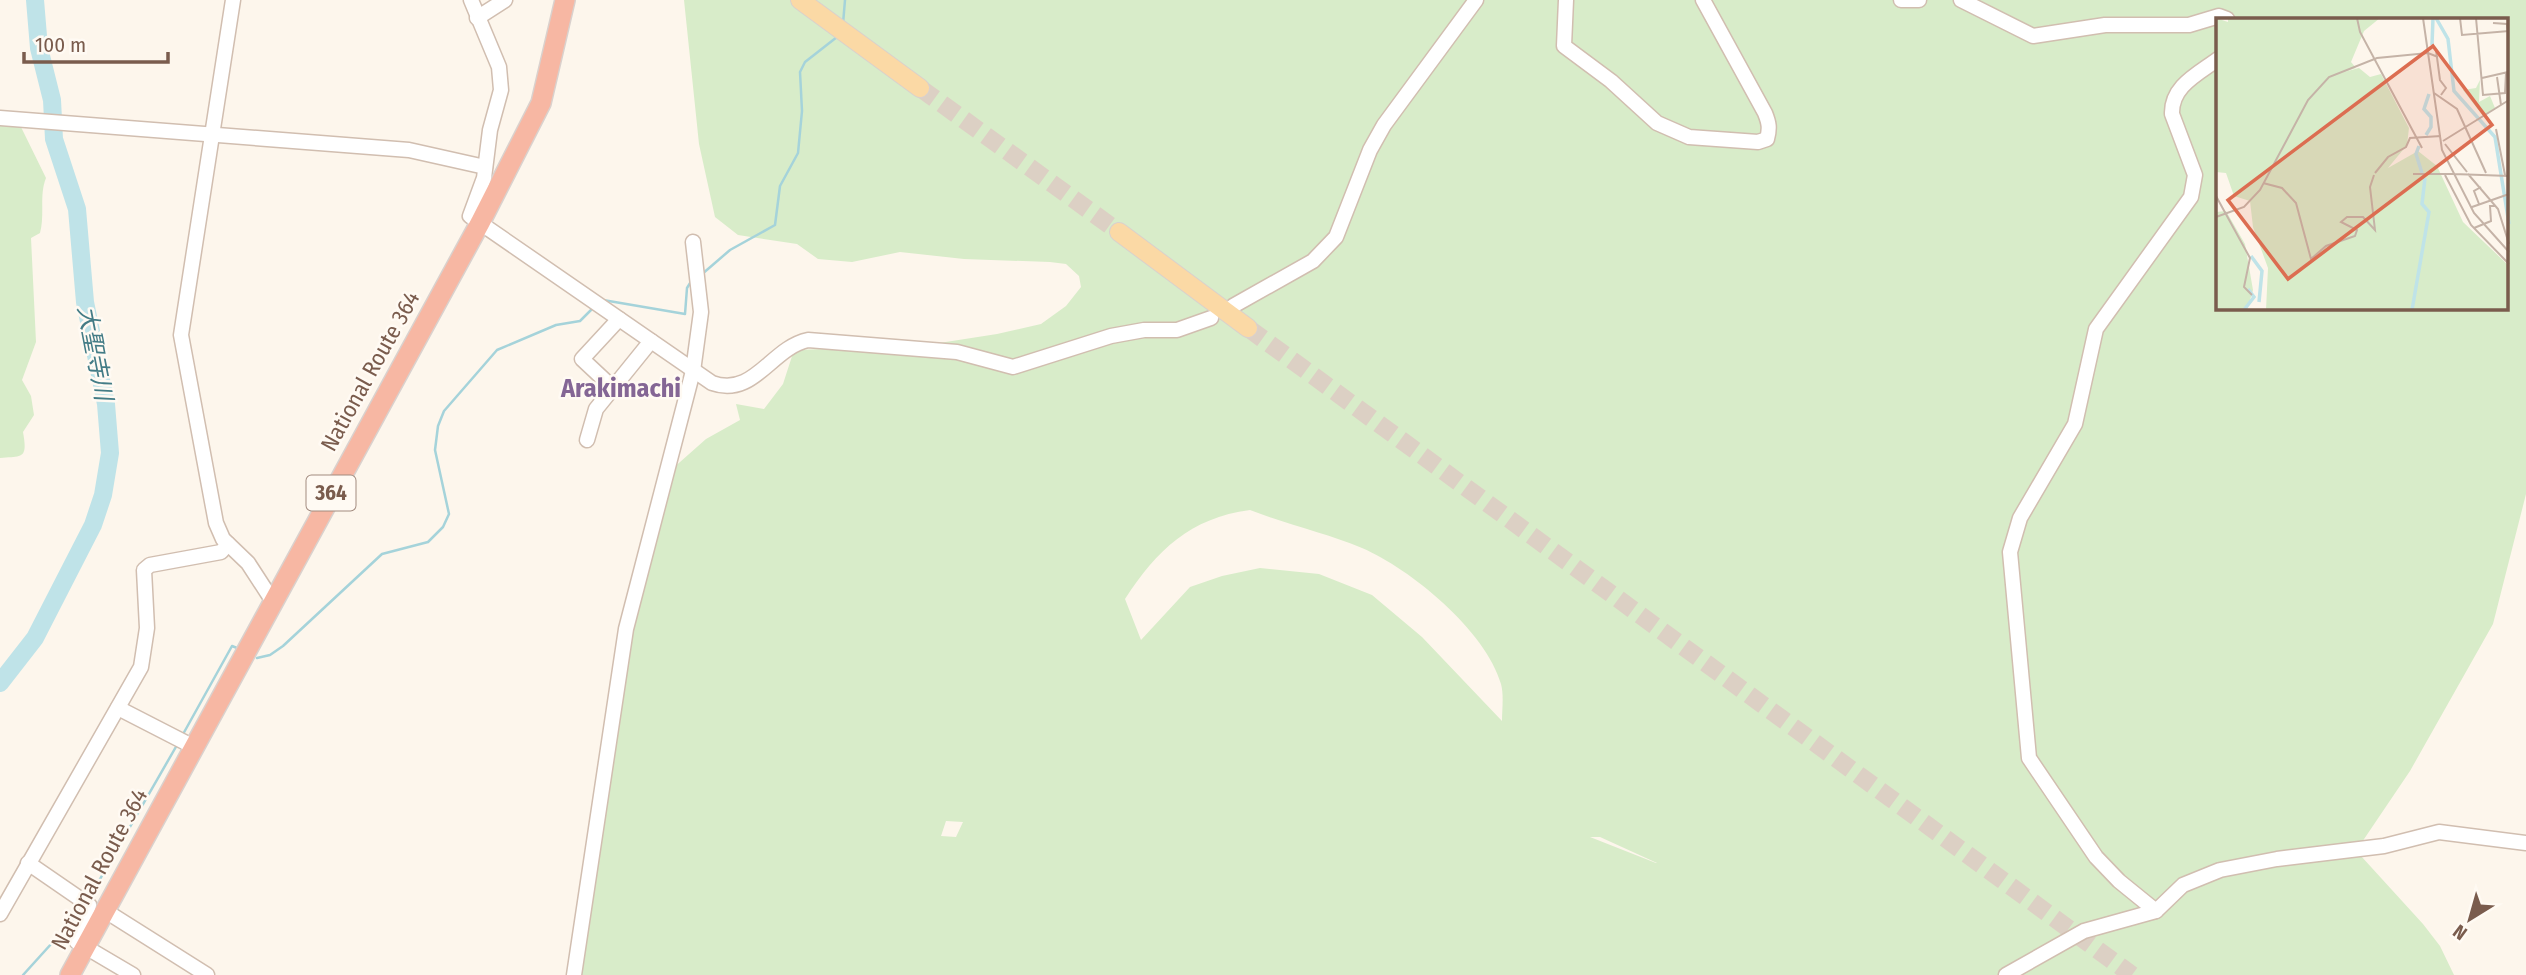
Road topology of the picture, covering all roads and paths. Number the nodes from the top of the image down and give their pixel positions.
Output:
1 (233, 0) edge
2 (471, 0) edge
3 (505, 0) edge
4 (565, 0) edge
5 (800, 0) edge
6 (1476, 0) edge
7 (1566, 0) edge
8 (1703, 0) edge
9 (1901, 0) edge
10 (1919, 0) edge
11 (1961, 0) edge
12 (477, 18) junction
13 (2224, 18) edge
14 (2216, 61) edge
15 (920, 88) tunnel mouth
16 (2, 118) edge
17 (211, 133) junction
18 (485, 167) junction
19 (480, 223) junction
20 (1119, 232) tunnel mouth
21 (693, 242) dead end
22 (1233, 306) dead end
23 (1210, 318) dead end
24 (619, 319) junction
25 (1248, 328) tunnel mouth
26 (651, 341) junction
27 (693, 371) junction
28 (613, 388) junction
29 (587, 440) dead end
30 (228, 544) junction
31 (272, 600) junction
32 (118, 708) junction
33 (192, 746) junction
34 (2526, 843) edge
35 (28, 863) junction
36 (104, 910) junction
37 (2156, 911) junction
38 (0, 914) edge
39 (85, 948) junction
40 (70, 975) edge
41 (134, 975) edge
42 (207, 975) edge
43 (574, 975) edge
44 (2006, 975) edge

1 - 17 street
2 - 12 street
3 - 12 street
4 - 19 highway, National Route 364 / 364
5 - 15 main road
6 - 22 street
7 - 8 street
9 - 10 street
11 - 13 street
12 - 18 street
14 - 37 street
16 - 17 street
17 - 18 street
17 - 30 street
18 - 19 street
19 - 24 street
19 - 31 highway, National Route 364 / 364
20 - 25 main road
21 - 27 street
23 - 27 street
24 - 26 street
24 - 28 street
26 - 27 street
26 - 28 street
27 - 43 street
28 - 29 street
30 - 31 street
30 - 32 street
31 - 33 highway, National Route 364 / 364
32 - 33 street
32 - 35 street
33 - 36 highway, National Route 364 / 364
34 - 37 street
35 - 38 street
35 - 39 street
36 - 39 highway, National Route 364 / 364
36 - 42 street
37 - 44 street
39 - 40 highway, National Route 364 / 364
39 - 41 street

